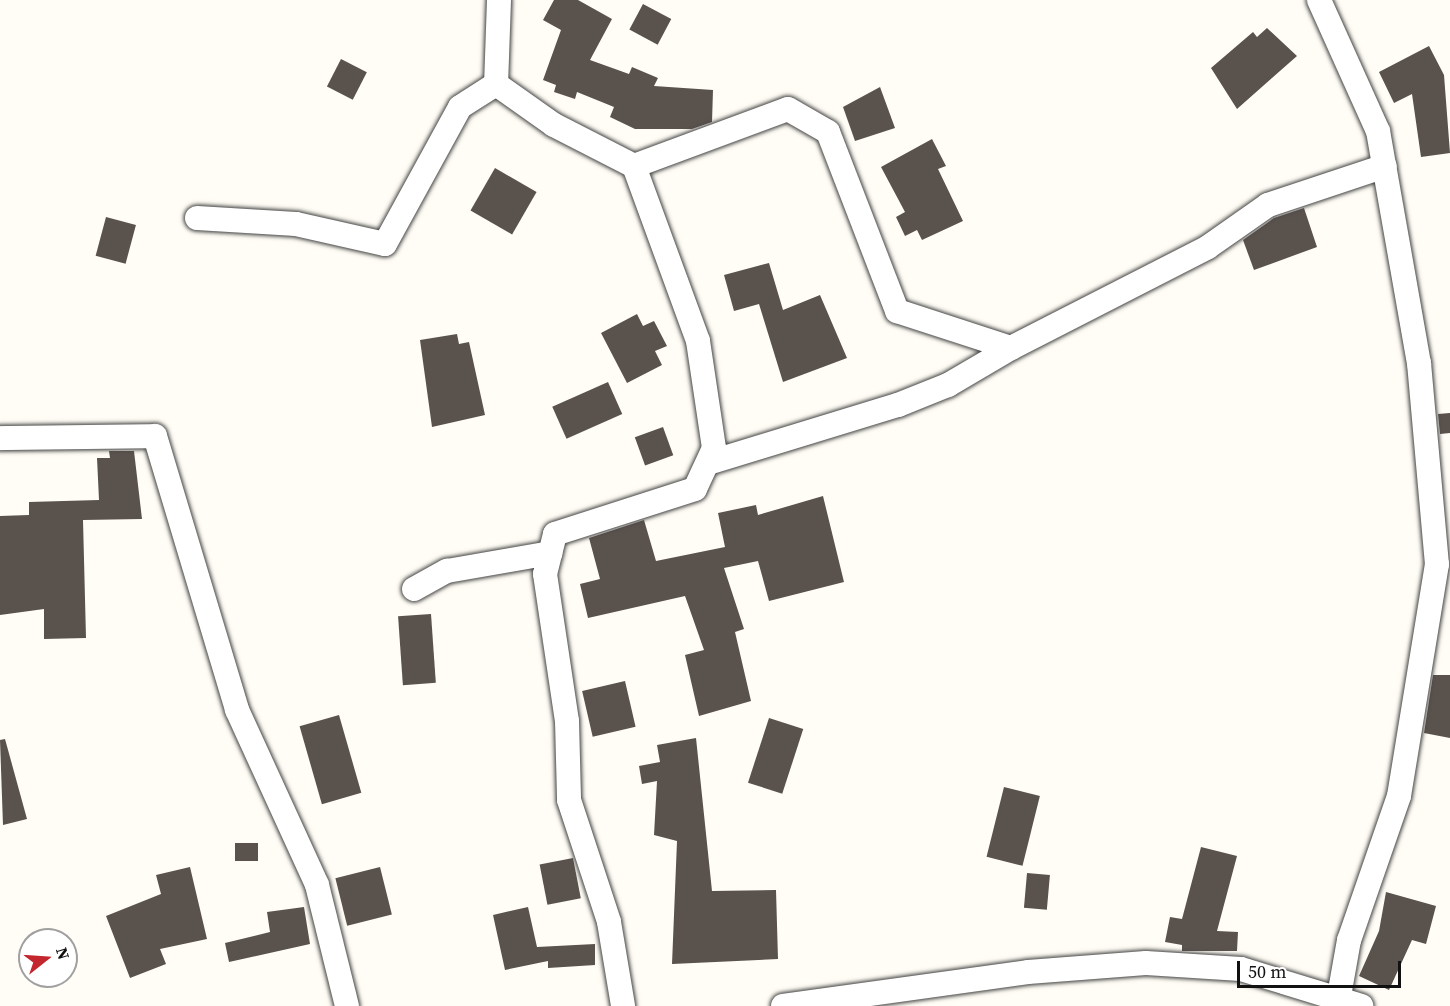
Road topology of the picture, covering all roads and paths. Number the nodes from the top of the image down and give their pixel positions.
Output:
1 (499, 0) edge
2 (1320, 0) edge
3 (496, 84) junction
4 (634, 166) junction
5 (1385, 166) junction
6 (197, 218) dead end
7 (1011, 348) junction
8 (0, 438) edge
9 (708, 463) junction
10 (550, 553) junction
11 (414, 589) dead end
12 (932, 996) edge
13 (1338, 996) junction
14 (347, 1006) edge
15 (623, 1006) edge
16 (783, 1006) edge
17 (1361, 1006) edge

1 - 3 street
2 - 5 street
3 - 4 street
3 - 6 street
4 - 7 street
4 - 9 street
5 - 7 street
5 - 13 street
7 - 9 street
8 - 14 street
9 - 10 street
10 - 11 street
10 - 15 street
12 - 13 street
12 - 16 street
13 - 17 street

